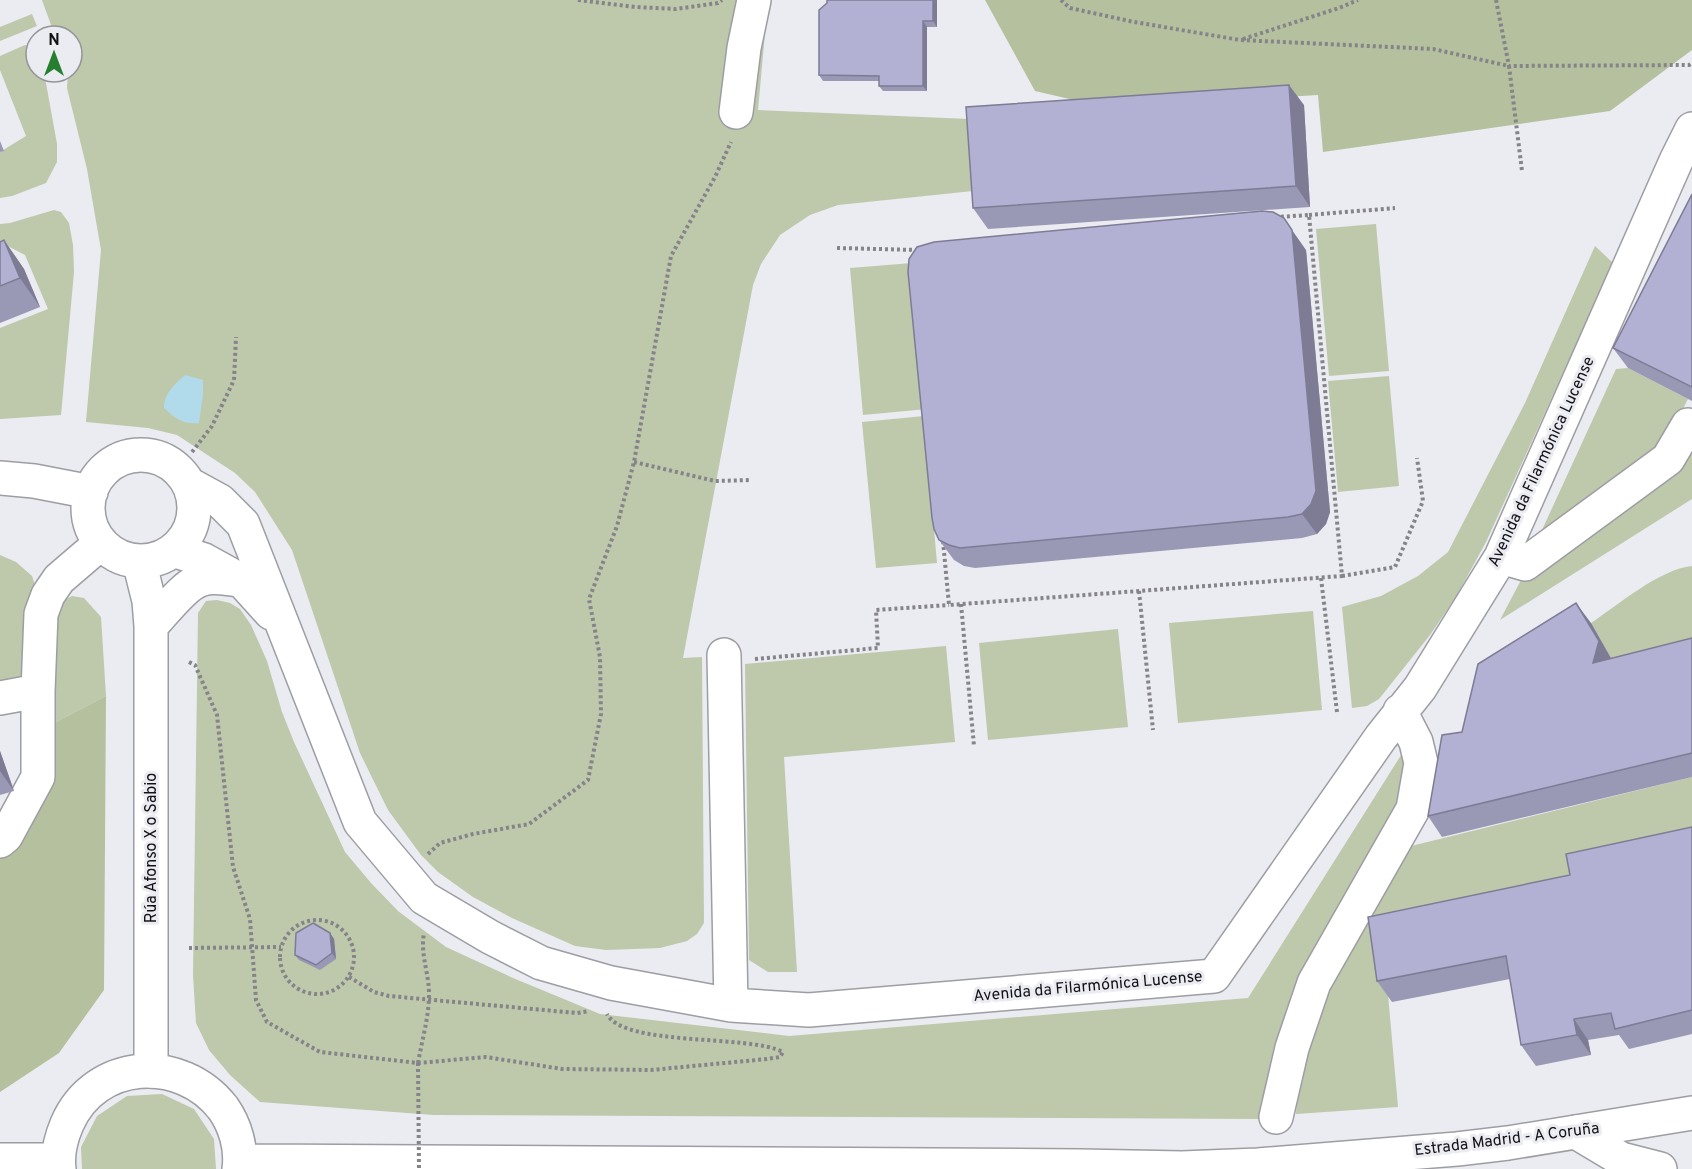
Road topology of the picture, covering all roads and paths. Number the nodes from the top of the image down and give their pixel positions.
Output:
1 (578, 0) edge
2 (722, 0) edge
3 (754, 0) edge
4 (1061, 0) edge
5 (1358, 0) edge
6 (1496, 0) edge
7 (1240, 40) junction
8 (1692, 63) edge
9 (1509, 66) junction
10 (736, 112) joint
11 (1692, 129) edge
12 (1522, 171) dead end
13 (1395, 208) dead end
14 (1309, 214) junction
15 (1273, 218) edge
16 (837, 248) dead end
17 (928, 249) edge
18 (236, 337) dead end
19 (1688, 425) dead end
20 (192, 452) dead end
21 (1417, 458) dead end
22 (634, 462) junction
23 (0, 478) edge
24 (751, 480) dead end
25 (189, 484) junction
26 (91, 492) junction
27 (942, 534) edge
28 (101, 543) junction
29 (173, 550) junction
30 (1501, 557) junction
31 (139, 561) junction
32 (1342, 576) junction
33 (1321, 578) junction
34 (242, 581) junction
35 (1139, 591) junction
36 (961, 604) junction
37 (949, 605) junction
38 (151, 626) junction
39 (284, 627) junction
40 (736, 657) joint
41 (189, 662) dead end
42 (38, 691) junction
43 (0, 698) edge
44 (1401, 711) junction
45 (1337, 712) dead end
46 (1153, 730) dead end
47 (974, 746) dead end
48 (0, 841) edge
49 (424, 858) dead end
50 (425, 927) dead end
51 (251, 947) junction
52 (281, 947) junction
53 (189, 948) dead end
54 (349, 977) junction
55 (429, 999) junction
56 (730, 1005) junction
57 (605, 1008) dead end
58 (596, 1010) dead end
59 (418, 1063) junction
60 (151, 1071) junction
61 (1692, 1113) edge
62 (1276, 1117) dead end
63 (1576, 1132) junction
64 (0, 1160) edge
65 (59, 1164) edge
66 (240, 1165) edge
67 (419, 1169) edge
68 (1660, 1169) edge

1 - 2 path
3 - 10 main road
4 - 7 path
5 - 7 path
6 - 9 path
7 - 9 path
8 - 9 path
9 - 12 path
10 - 22 path
11 - 30 main road, Avenida da Filarmónica Lucense
13 - 14 path
14 - 15 path
14 - 32 path
16 - 17 path
18 - 20 path
19 - 30 main road
21 - 32 path
22 - 24 path
22 - 49 path
23 - 26 main road
25 - 26 main road
25 - 29 main road
25 - 39 main road, Avenida da Filarmónica Lucense
26 - 28 main road
27 - 37 path
28 - 31 main road
28 - 42 main road
29 - 31 main road
29 - 34 main road, Avenida da Filarmónica Lucense
30 - 44 main road, Avenida da Filarmónica Lucense
31 - 38 main road, Rúa Afonso X o Sabio
32 - 33 path
33 - 35 path
33 - 45 path
34 - 38 main road
34 - 39 main road, Avenida da Filarmónica Lucense
35 - 36 path
35 - 46 path
36 - 37 path
36 - 47 path
37 - 40 path
38 - 60 main road, Rúa Afonso X o Sabio
39 - 56 main road, Avenida da Filarmónica Lucense
40 - 56 main road
41 - 51 path
42 - 43 main road
42 - 48 main road
44 - 56 main road, Avenida da Filarmónica Lucense
44 - 62 main road
50 - 55 path
51 - 52 path
51 - 53 path
51 - 59 path
52 - 54 path
52 - 54 path
54 - 55 path
55 - 58 path
55 - 59 path
57 - 59 path
59 - 67 path, bridge
60 - 65 main road, Estrada Madrid - A Coruña
60 - 66 main road, Estrada Madrid - A Coruña
61 - 63 main road, Estrada Madrid - A Coruña
63 - 66 main road, Estrada Madrid - A Coruña
63 - 68 main road
64 - 65 main road, Estrada Madrid - A Coruña

